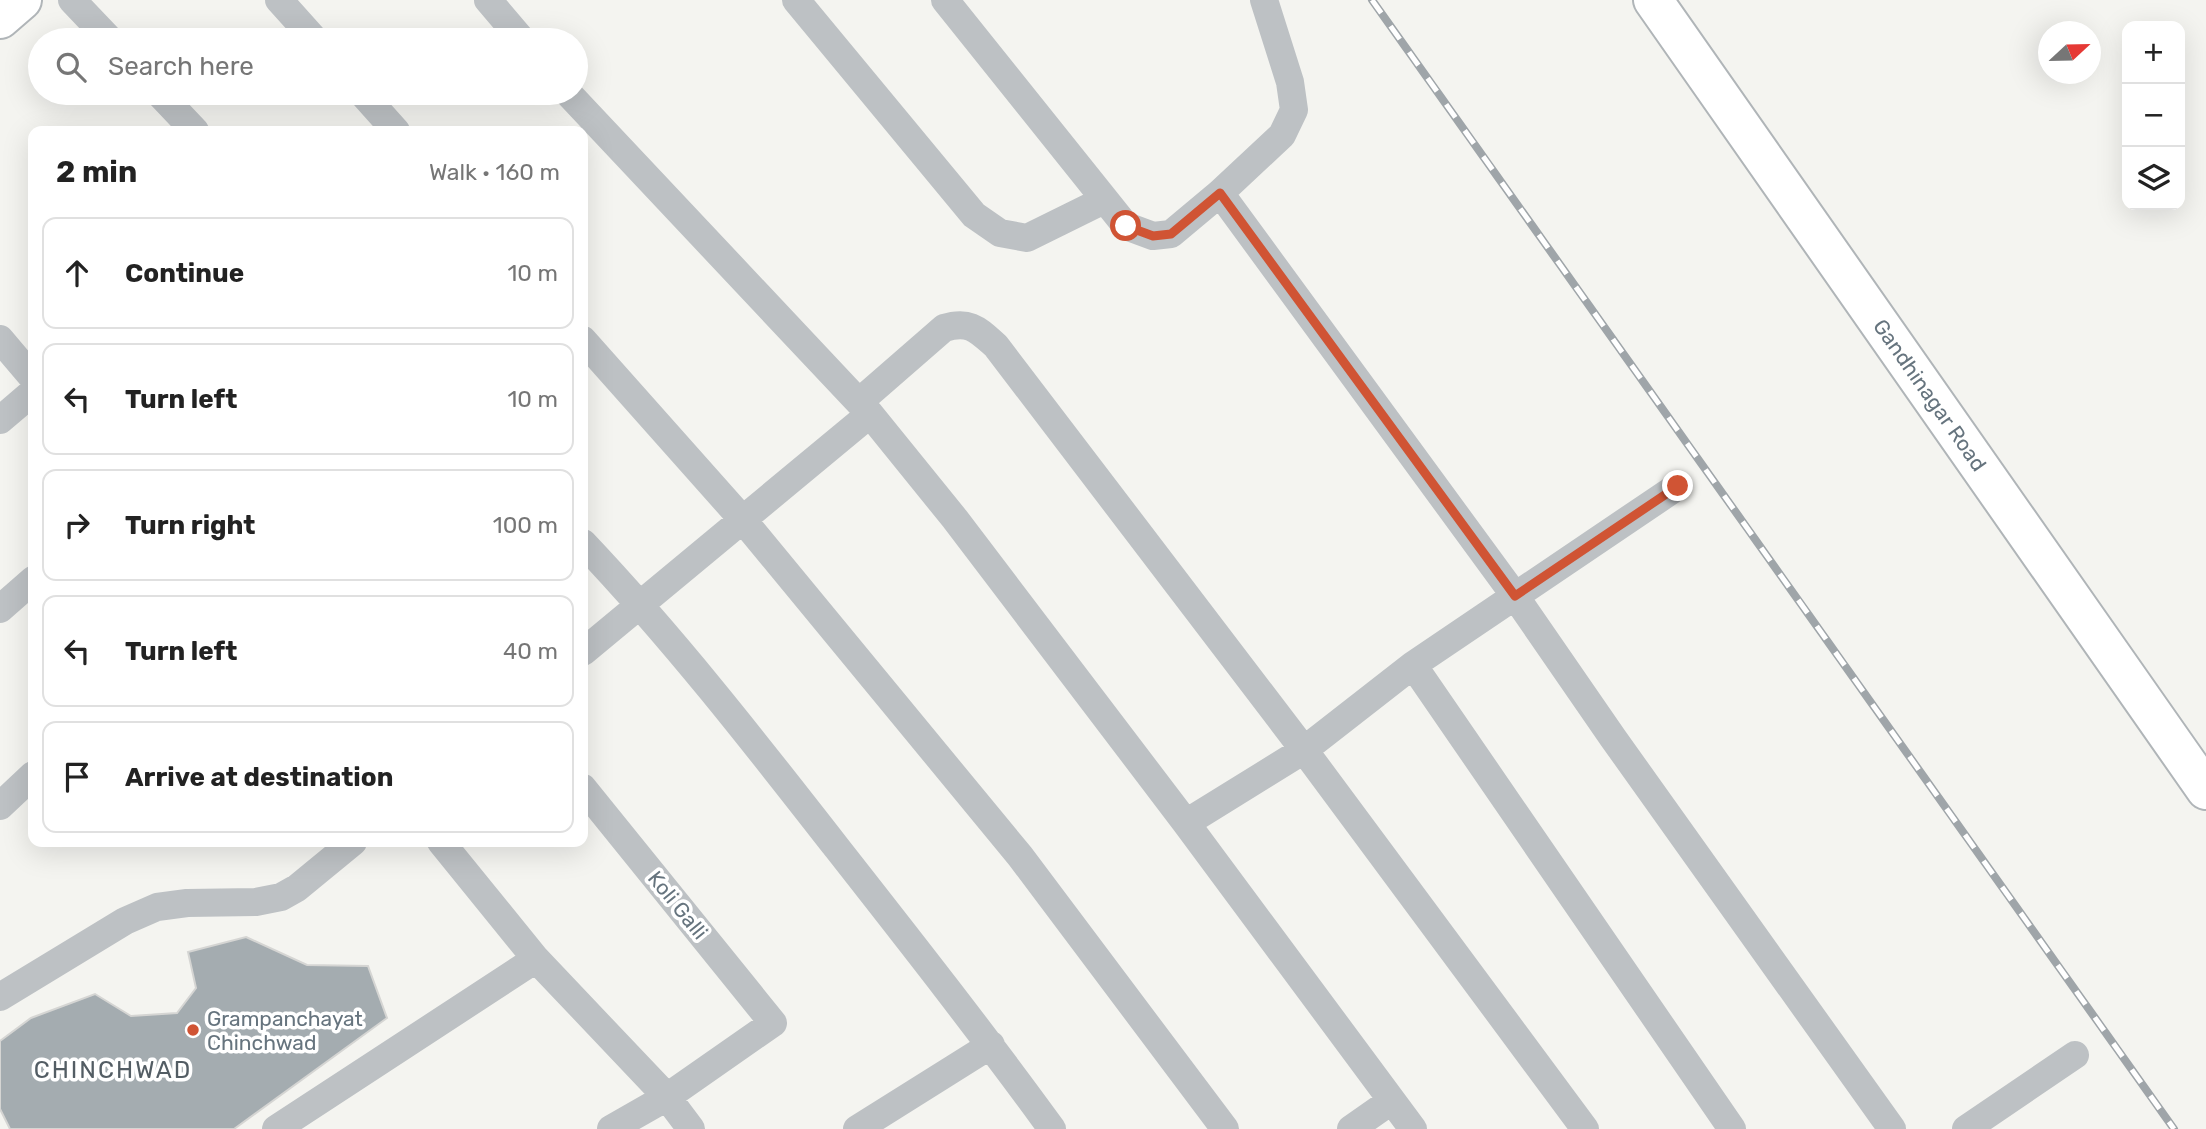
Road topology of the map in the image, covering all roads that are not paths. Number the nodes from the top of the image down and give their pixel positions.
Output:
1 (22, 0) edge
2 (72, 0) edge
3 (279, 0) edge
4 (488, 0) edge
5 (796, 0) edge
6 (945, 0) edge
7 (1264, 0) edge
8 (1653, 0) edge
9 (0, 19) edge
10 (99, 28) edge
11 (304, 28) edge
12 (512, 28) edge
13 (170, 105) edge
14 (373, 105) edge
15 (579, 105) edge
16 (190, 126) edge
17 (392, 126) edge
18 (1220, 193) junction
19 (1104, 200) junction
20 (0, 339) edge
21 (588, 346) edge
22 (28, 372) edge
23 (28, 396) edge
24 (864, 408) junction
25 (0, 420) edge
26 (1678, 486) dead end
27 (743, 520) junction
28 (588, 548) edge
29 (28, 584) edge
30 (1515, 596) junction
31 (641, 605) junction
32 (0, 609) edge
33 (588, 648) edge
34 (1413, 665) junction
35 (1304, 750) junction
36 (28, 780) edge
37 (2206, 790) edge
38 (588, 794) edge
39 (0, 806) edge
40 (1186, 823) junction
41 (347, 847) edge
42 (445, 847) edge
43 (536, 959) junction
44 (0, 997) edge
45 (991, 1045) junction
46 (2075, 1055) dead end
47 (667, 1097) junction
48 (1391, 1101) junction
49 (276, 1129) edge
50 (611, 1129) edge
51 (691, 1129) edge
52 (857, 1129) edge
53 (1052, 1129) edge
54 (1225, 1129) edge
55 (1351, 1129) edge
56 (1413, 1129) edge
57 (1585, 1129) edge
58 (1732, 1129) edge
59 (1892, 1129) edge
60 (1966, 1129) edge

1 - 9 street
2 - 10 street
3 - 11 street
4 - 12 street
5 - 19 street
6 - 19 street
7 - 18 street
8 - 37 street, Gandhinagar Road
13 - 16 street
14 - 17 street
15 - 24 street
18 - 19 street
18 - 30 street
20 - 22 street
21 - 27 street
23 - 25 street
24 - 27 street
24 - 35 street
24 - 40 street
26 - 30 street
27 - 31 street
27 - 54 street
28 - 31 street
29 - 32 street
30 - 34 street
30 - 59 street
31 - 33 street
31 - 45 street
34 - 35 street
34 - 58 street
35 - 40 street
35 - 57 street
36 - 39 street
38 - 47 street, Koli Galli
40 - 48 street
41 - 44 street
42 - 43 street
43 - 47 street
43 - 49 street
45 - 52 street
45 - 53 street
46 - 60 street
47 - 50 street
47 - 51 street
48 - 55 street
48 - 56 street

